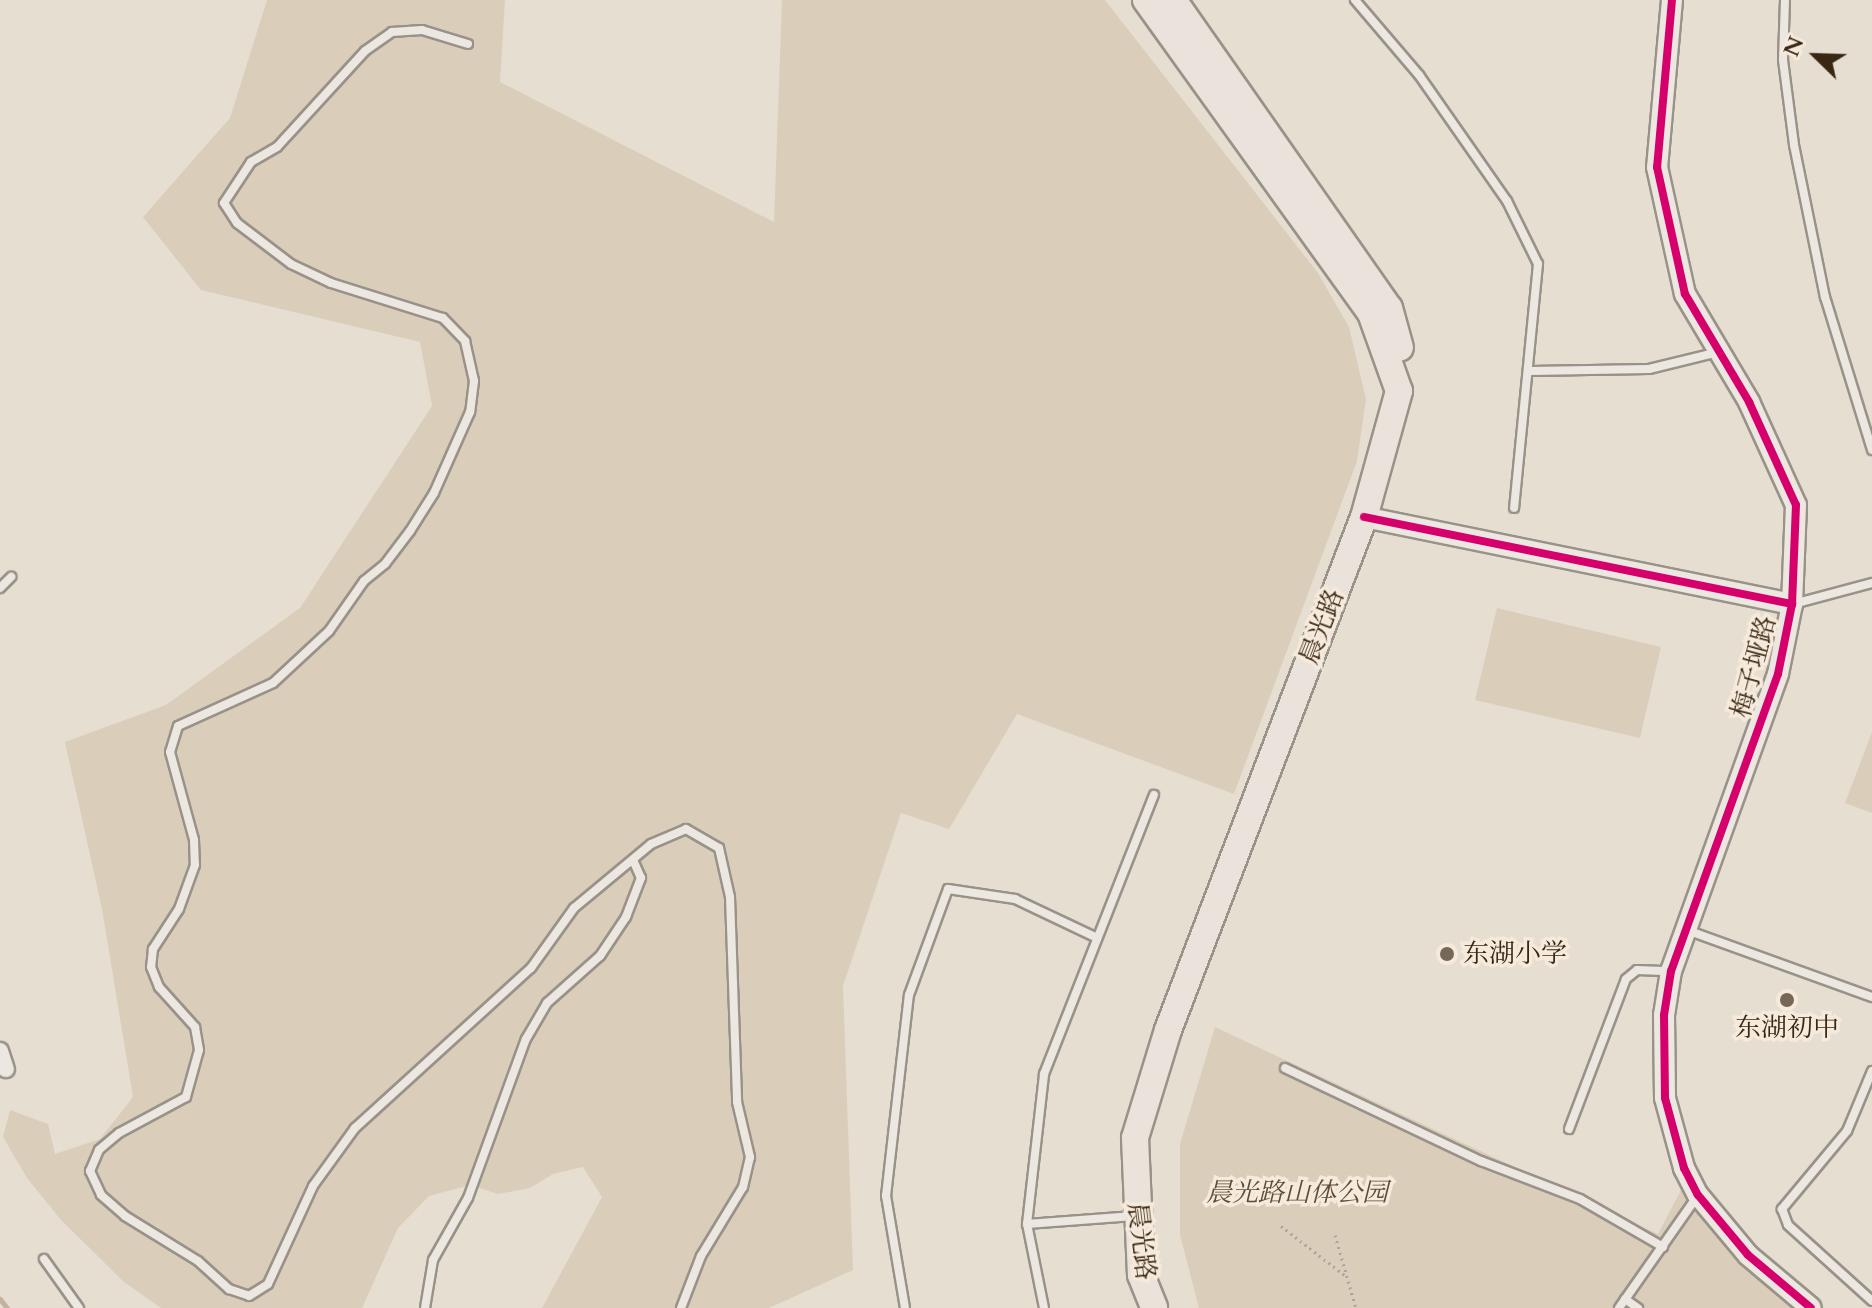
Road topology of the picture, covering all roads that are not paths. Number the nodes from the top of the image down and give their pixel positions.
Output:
1 (1146, 0) edge
2 (1173, 0) edge
3 (1355, 0) edge
4 (1672, 0) edge
5 (1785, 0) edge
6 (468, 44) dead end
7 (1719, 352) junction
8 (1530, 371) junction
9 (1872, 450) edge
10 (1514, 508) dead end
11 (1373, 518) junction
12 (11, 577) dead end
13 (1872, 583) edge
14 (0, 588) edge
15 (1792, 604) junction
16 (1154, 795) dead end
17 (634, 862) junction
18 (1686, 930) junction
19 (1095, 937) junction
20 (1671, 971) junction
21 (1872, 997) edge
22 (0, 1051) edge
23 (1285, 1068) dead end
24 (6, 1069) dead end
25 (1872, 1071) edge
26 (1569, 1129) dead end
27 (1698, 1195) junction
28 (1134, 1216) junction
29 (1027, 1224) junction
30 (1663, 1247) junction
31 (44, 1259) dead end
32 (1625, 1299) junction
33 (1872, 1301) edge
34 (79, 1308) edge
35 (425, 1308) edge
36 (681, 1308) edge
37 (905, 1308) edge
38 (1044, 1308) edge
39 (1154, 1308) edge
40 (1168, 1308) edge
41 (1619, 1308) edge
42 (1638, 1308) edge
43 (1811, 1308) edge

1 - 11 main road, 晨光路
2 - 11 main road, 晨光路
3 - 8 lane
4 - 7 street, 梅子垭路
5 - 9 lane
6 - 17 lane
7 - 8 lane
7 - 15 street, 梅子垭路
8 - 10 lane
11 - 15 street
11 - 28 main road, 晨光路
11 - 40 main road, 晨光路
12 - 14 lane
13 - 15 lane
15 - 18 street, 梅子垭路
16 - 19 lane
17 - 35 lane
17 - 36 lane
18 - 20 street, 梅子垭路
18 - 21 lane
19 - 29 lane
19 - 37 lane
20 - 26 lane
20 - 27 street, 梅子垭路
22 - 24 street
23 - 30 lane
25 - 33 lane
27 - 30 lane
27 - 43 street, 梅子垭路
28 - 29 lane
28 - 39 main road, 晨光路
29 - 38 lane
30 - 32 lane
31 - 34 lane
32 - 41 lane
32 - 42 lane

